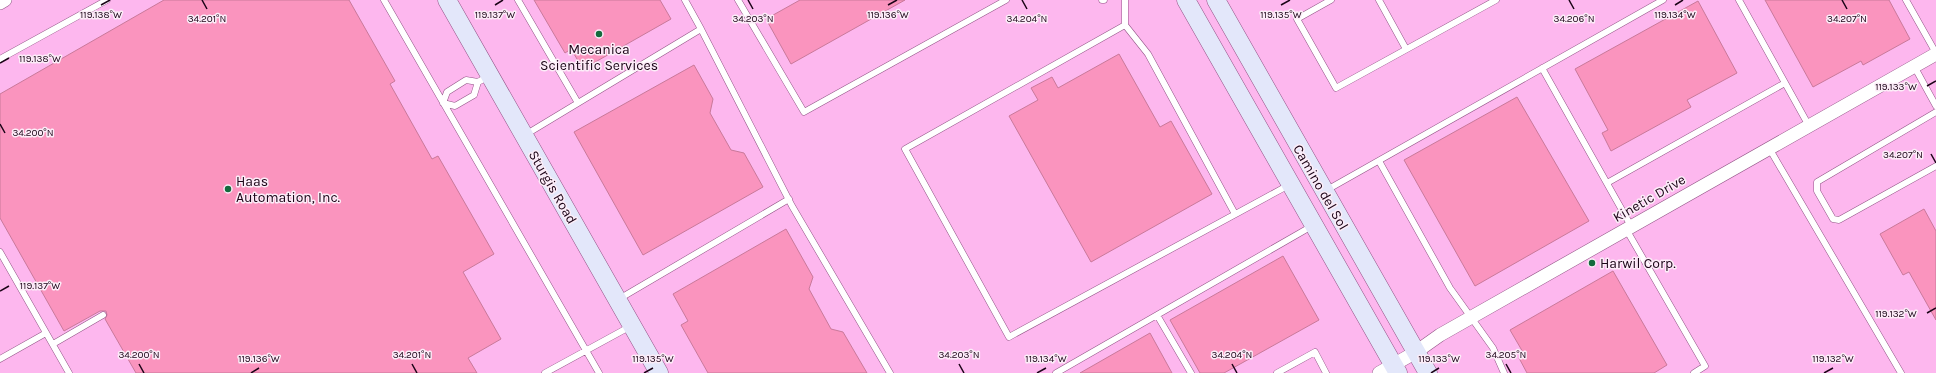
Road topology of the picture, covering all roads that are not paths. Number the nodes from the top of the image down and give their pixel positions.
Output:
1 (5, 0) edge
2 (107, 0) edge
3 (384, 0) edge
4 (447, 0) edge
5 (518, 0) edge
6 (684, 0) edge
7 (738, 0) edge
8 (1006, 0) edge
9 (1125, 0) edge
10 (1186, 0) edge
11 (1216, 0) edge
12 (1331, 0) edge
13 (1379, 0) edge
14 (1496, 0) edge
15 (1663, 0) edge
16 (1739, 0) edge
17 (1906, 0) edge
18 (0, 3) edge
19 (1125, 25) junction
20 (701, 29) junction
21 (1406, 49) junction
22 (1936, 53) edge
23 (0, 60) edge
24 (1914, 66) junction
25 (1542, 68) junction
26 (484, 79) junction
27 (1785, 83) junction
28 (443, 103) junction
29 (578, 103) junction
30 (1936, 106) edge
31 (1936, 112) edge
32 (1809, 126) junction
33 (524, 136) junction
34 (1769, 148) junction
35 (1379, 161) junction
36 (1936, 166) edge
37 (1607, 183) junction
38 (1290, 184) junction
39 (1324, 192) junction
40 (789, 199) junction
41 (1235, 214) junction
42 (1314, 225) junction
43 (1629, 228) junction
44 (0, 252) edge
45 (617, 300) junction
46 (102, 315) dead end
47 (1157, 315) junction
48 (1472, 316) junction
49 (632, 325) junction
50 (46, 333) junction
51 (52, 344) junction
52 (587, 350) junction
53 (1416, 352) junction
54 (0, 359) edge
55 (1390, 370) edge
56 (69, 373) edge
57 (545, 373) edge
58 (599, 373) edge
59 (659, 373) edge
60 (890, 373) edge
61 (1056, 373) edge
62 (1190, 373) edge
63 (1277, 373) edge
64 (1326, 373) edge
65 (1428, 373) edge
66 (1504, 373) edge
67 (1694, 373) edge
68 (1901, 373) edge

1 - 18 street
2 - 23 lane
3 - 28 lane
4 - 26 street, Sturgis Road
5 - 29 lane
6 - 20 lane
7 - 8 lane
9 - 19 lane
10 - 38 street, Camino del Sol
11 - 39 street, Camino del Sol
12 - 21 lane
13 - 21 lane
14 - 21 lane
15 - 25 lane
16 - 27 lane
17 - 22 lane
19 - 41 lane
19 - 41 lane
20 - 29 lane
20 - 40 lane
22 - 24 street, Kinetic Drive
24 - 30 lane
24 - 32 street, Kinetic Drive
25 - 35 lane
25 - 37 lane
26 - 28 lane
26 - 28 lane
26 - 33 street, Sturgis Road
27 - 32 lane
27 - 37 lane
28 - 52 lane
29 - 33 lane
31 - 36 lane
32 - 34 street, Kinetic Drive
33 - 45 street, Sturgis Road
34 - 43 street, Kinetic Drive
34 - 68 lane
35 - 39 lane
35 - 48 lane
37 - 43 lane
38 - 41 lane
38 - 42 street, Camino del Sol
39 - 53 street, Camino del Sol
40 - 45 lane
40 - 60 lane
42 - 47 lane
42 - 55 street, Camino del Sol
43 - 48 street, Kinetic Drive
43 - 67 lane
44 - 50 lane
45 - 49 street, Sturgis Road
46 - 51 lane
47 - 61 lane
47 - 62 lane
48 - 53 street, Kinetic Drive
48 - 66 lane
49 - 52 lane
49 - 59 street, Sturgis Road
50 - 51 lane
50 - 54 lane
51 - 56 lane
52 - 57 lane
52 - 58 lane
53 - 55 street, Kinetic Drive
53 - 65 street, Camino del Sol
63 - 64 lane

